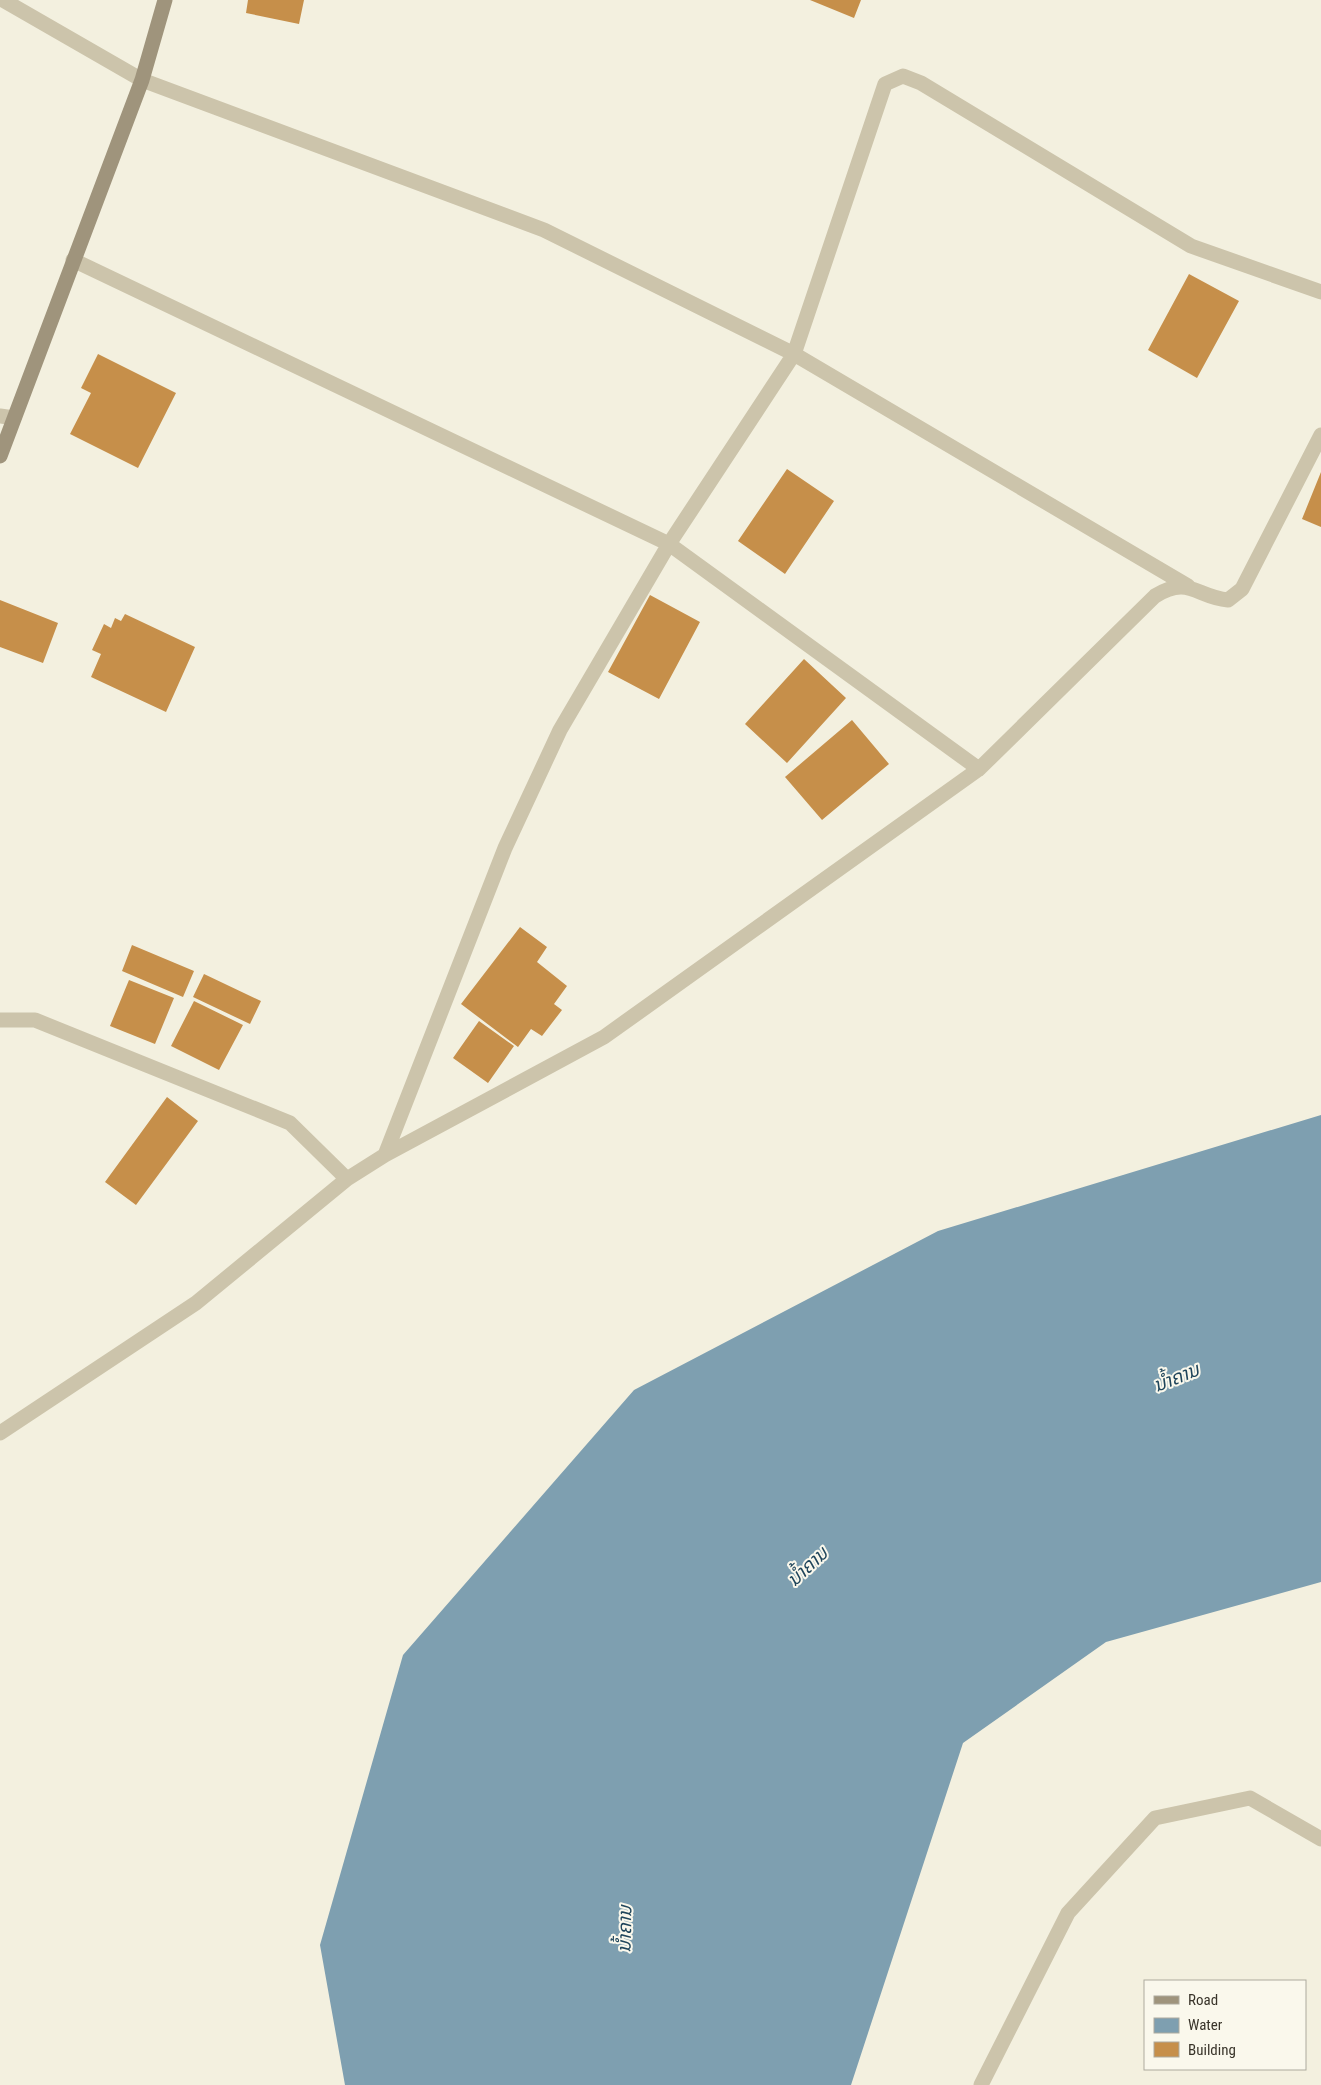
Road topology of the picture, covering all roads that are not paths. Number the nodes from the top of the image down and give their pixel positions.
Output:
1 (3, 0) edge
2 (165, 0) edge
3 (142, 80) junction
4 (73, 260) junction
5 (1321, 292) edge
6 (794, 354) junction
7 (7, 417) edge
8 (1321, 435) edge
9 (0, 456) edge
10 (669, 544) junction
11 (1188, 586) junction
12 (979, 769) junction
13 (0, 1020) edge
14 (385, 1156) junction
15 (348, 1179) junction
16 (0, 1433) edge
17 (1321, 1840) edge
18 (981, 2085) edge

1 - 3 street
2 - 3 street
3 - 4 street
3 - 6 street
4 - 7 street
4 - 10 street
5 - 6 street
6 - 10 street
6 - 11 street
7 - 9 street
8 - 11 street
10 - 12 street
10 - 14 street
11 - 12 street
12 - 14 street
13 - 15 street
14 - 15 street
15 - 16 street
17 - 18 street

